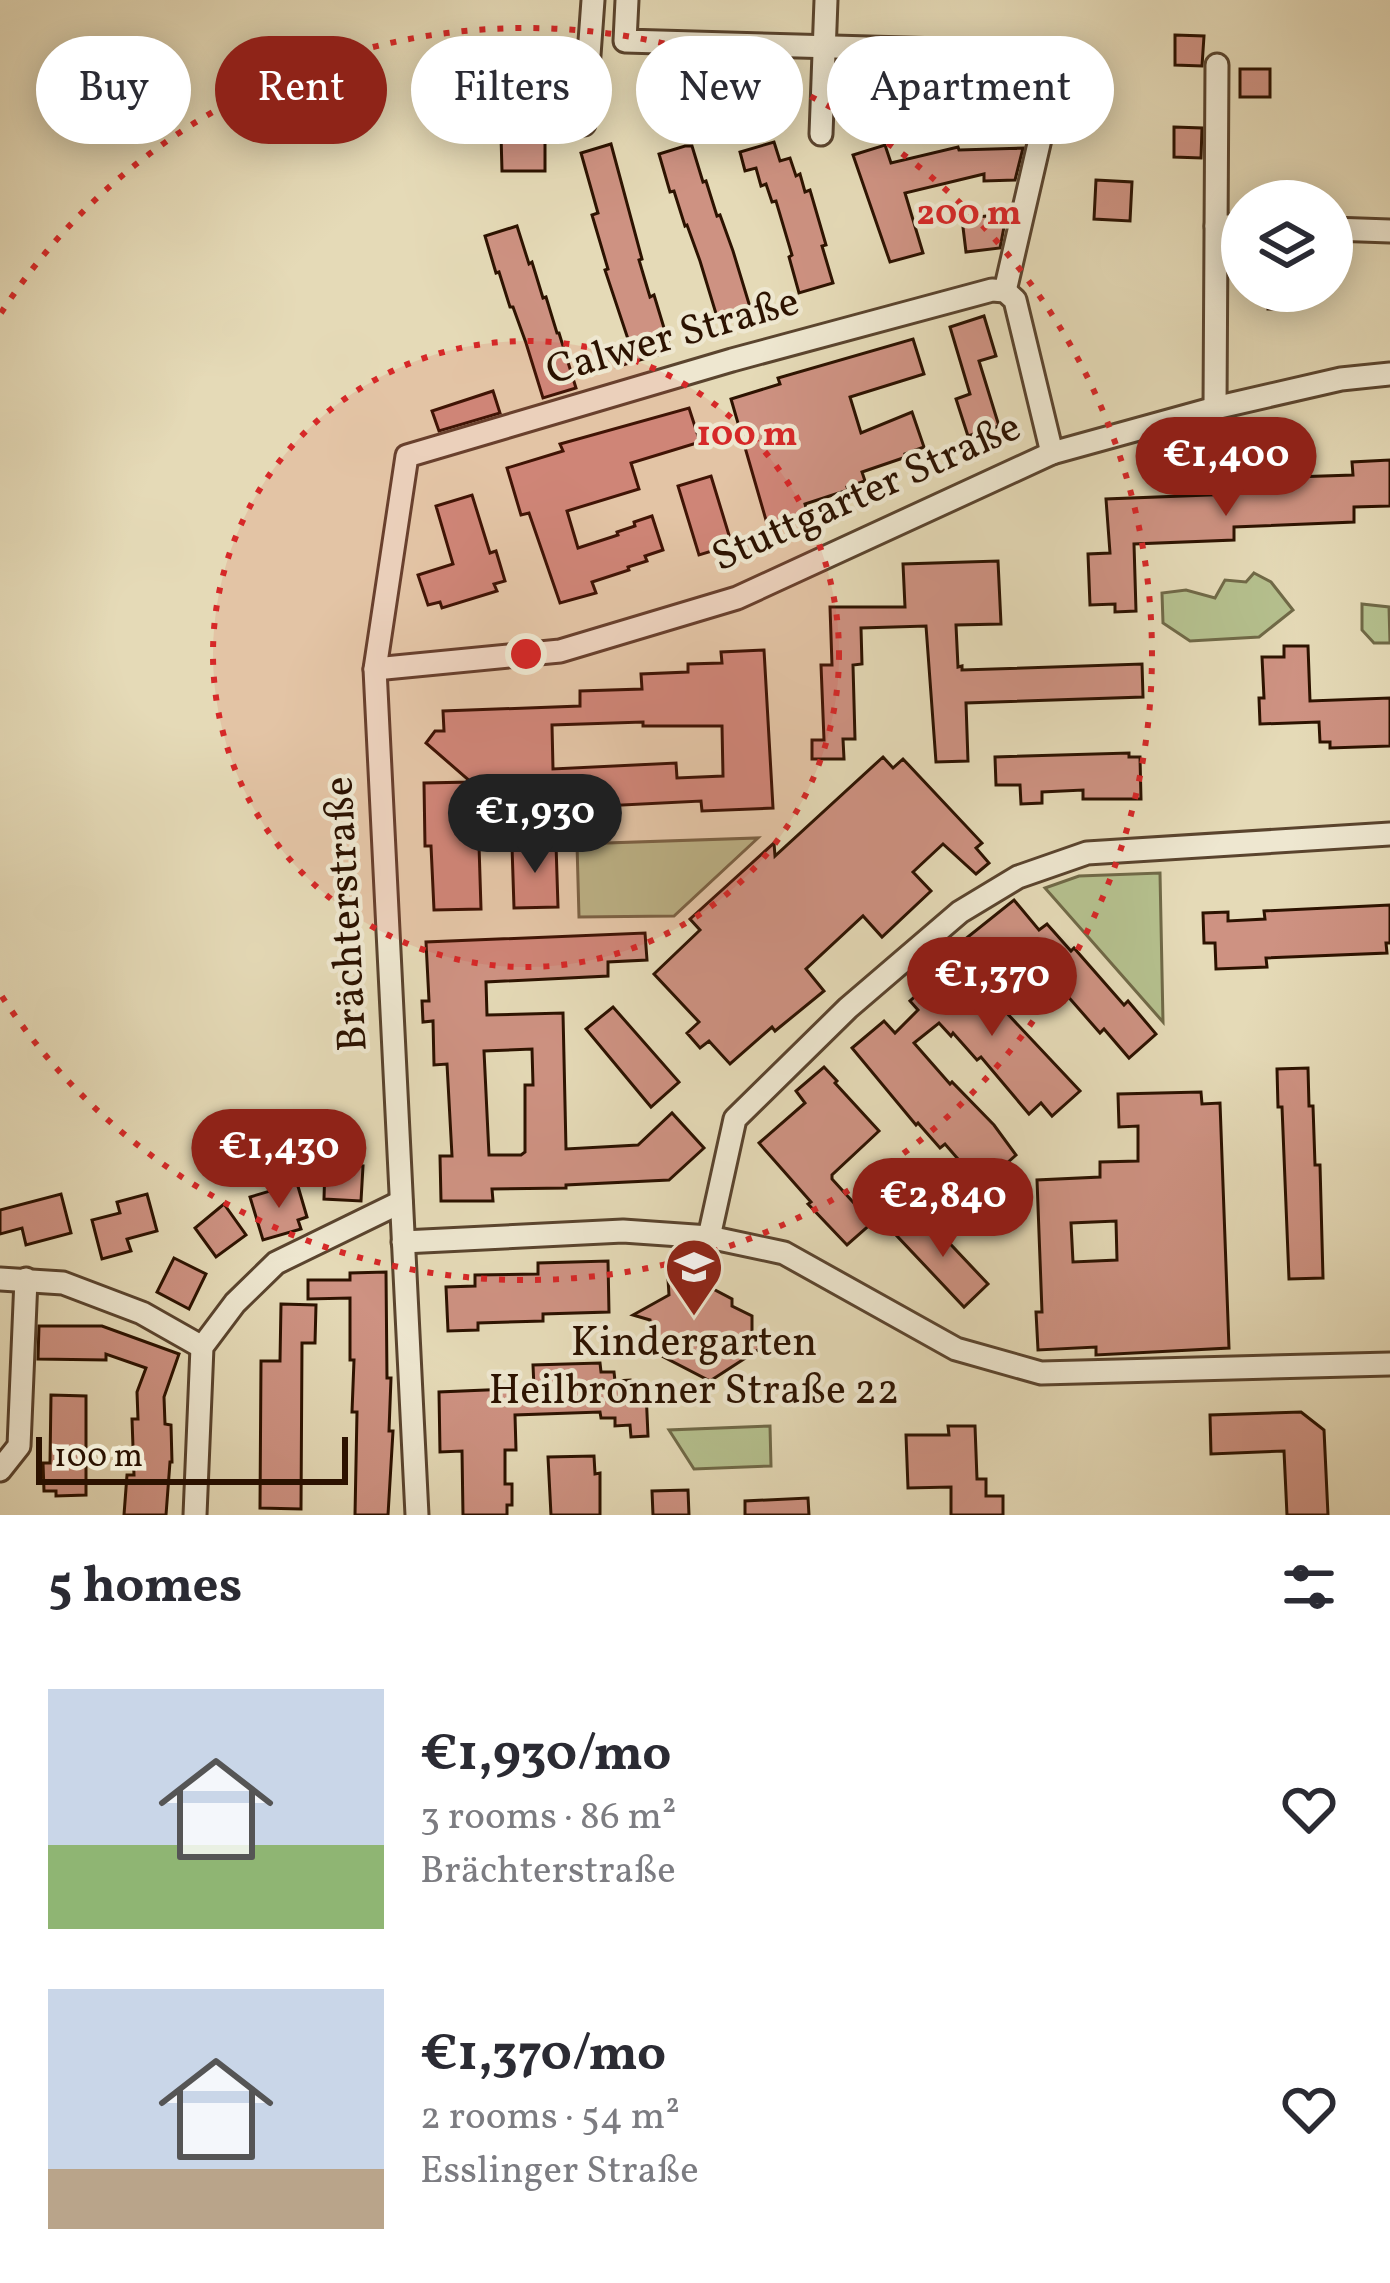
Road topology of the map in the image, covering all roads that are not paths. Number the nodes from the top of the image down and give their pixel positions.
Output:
1 (593, 0) edge
2 (627, 0) edge
3 (826, 0) edge
4 (590, 36) edge
5 (824, 46) junction
6 (1217, 64) dead end
7 (820, 134) dead end
8 (1216, 226) junction
9 (1221, 226) edge
10 (1353, 229) edge
11 (1390, 230) edge
12 (1005, 291) junction
13 (1390, 374) edge
14 (1214, 408) junction
15 (1052, 453) junction
16 (375, 670) junction
17 (1390, 834) edge
18 (400, 1202) junction
19 (709, 1238) junction
20 (403, 1242) junction
21 (0, 1279) edge
22 (26, 1279) junction
23 (202, 1347) junction
24 (1390, 1364) edge
25 (0, 1470) edge
26 (194, 1515) edge
27 (417, 1515) edge

1 - 4 street
2 - 5 street
3 - 5 street
5 - 7 street
5 - 12 street
6 - 8 street
8 - 9 street
8 - 14 street
10 - 11 street
12 - 15 street
12 - 16 street, Calwer Straße
13 - 14 street, Stuttgarter Straße
14 - 15 street, Stuttgarter Straße
15 - 16 street, Stuttgarter Straße
16 - 18 street, Brächterstraße
17 - 19 street
18 - 20 street, Brächterstraße
18 - 23 street
19 - 20 street
19 - 24 street
20 - 27 street, Brächterstraße
21 - 22 street
22 - 23 street
22 - 25 street
23 - 26 street

